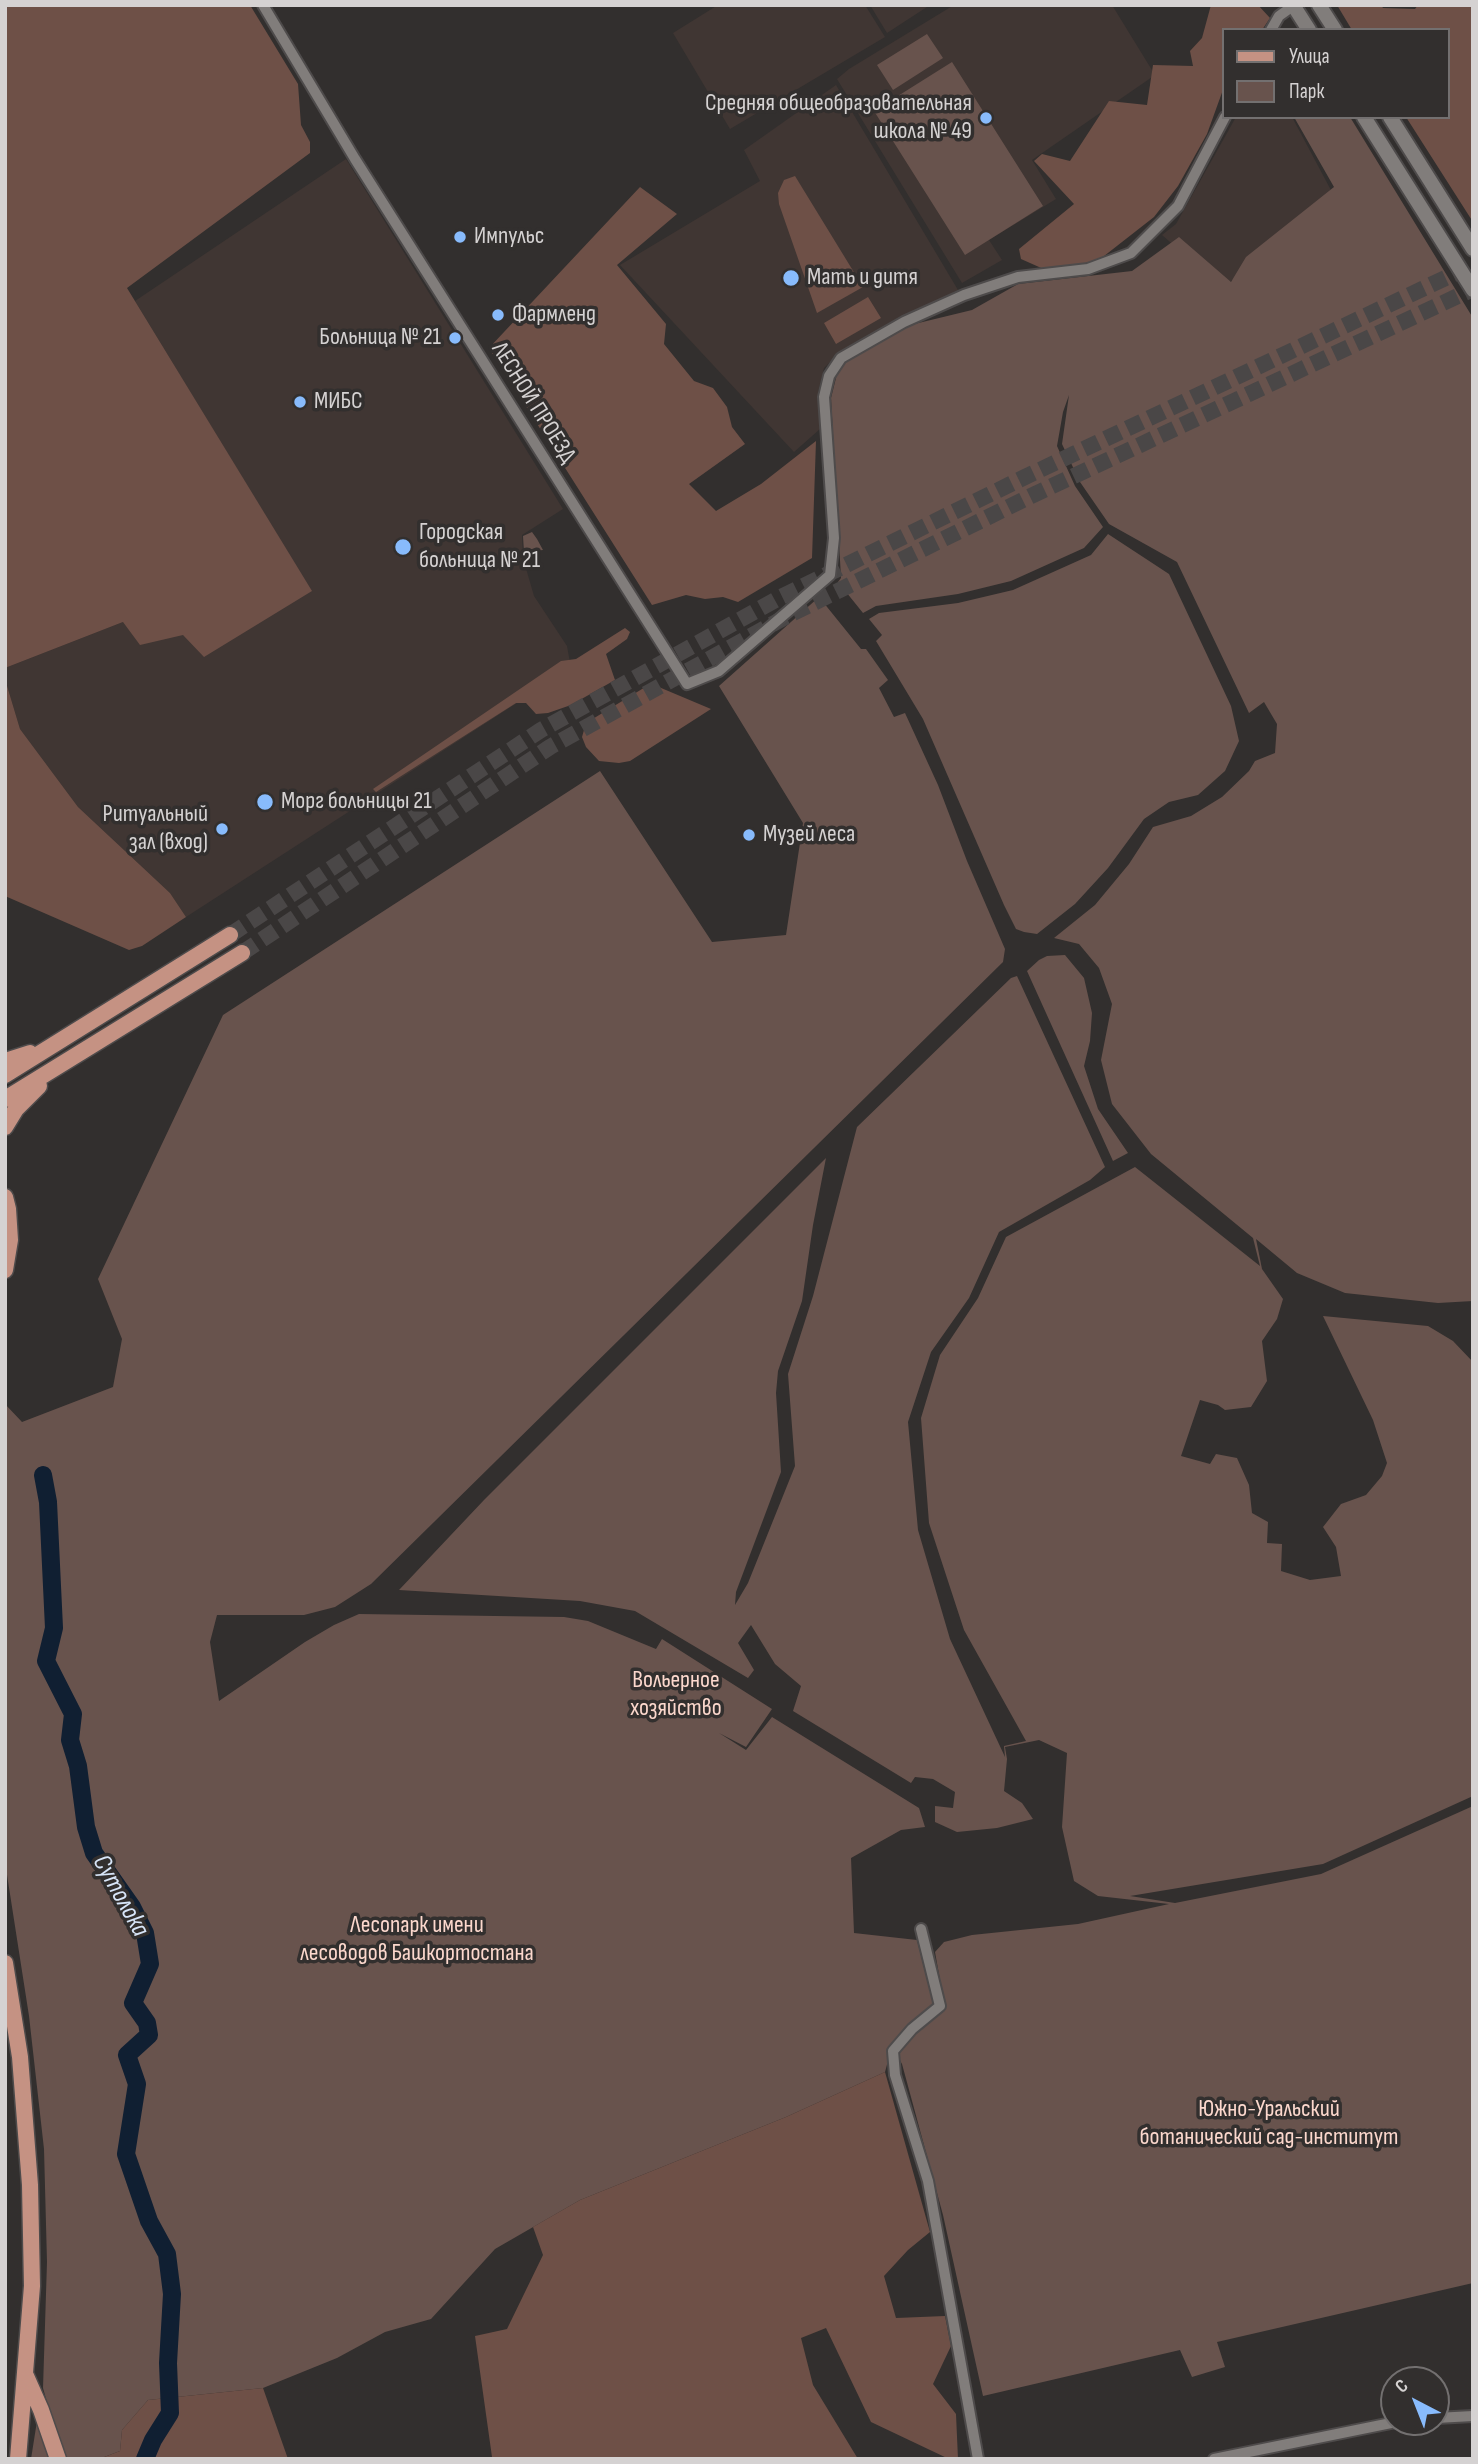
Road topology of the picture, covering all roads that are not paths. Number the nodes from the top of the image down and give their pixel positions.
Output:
1 (263, 5) edge
2 (1293, 5) edge
3 (1319, 5) edge
4 (1273, 28) edge
5 (1308, 28) edge
6 (1334, 28) edge
7 (1224, 119) edge
8 (1365, 119) edge
9 (1391, 119) edge
10 (1473, 249) edge
11 (1473, 290) edge
12 (230, 935) tunnel mouth
13 (242, 953) tunnel mouth
14 (49, 1048) junction
15 (5, 1061) edge
16 (59, 1067) junction
17 (5, 1075) edge
18 (5, 1099) edge
19 (5, 1127) edge
20 (5, 1197) edge
21 (5, 1270) edge
22 (921, 1928) dead end
23 (5, 1963) edge
24 (26, 2375) junction
25 (1473, 2416) edge
26 (1450, 2417) edge
27 (1380, 2425) edge
28 (18, 2459) edge
29 (58, 2459) edge
30 (978, 2459) edge
31 (1214, 2459) edge

1 - 7 street, ЛЕСНОЙ ПРОЕЗД
2 - 4 street
2 - 5 main road
3 - 6 main road
8 - 11 main road
9 - 10 main road
12 - 14 main road
13 - 16 main road
14 - 15 main road
14 - 17 main road
16 - 18 main road
16 - 19 main road
20 - 21 main road
22 - 30 street
23 - 24 main road
24 - 28 main road
24 - 29 main road
25 - 26 street
27 - 31 street

